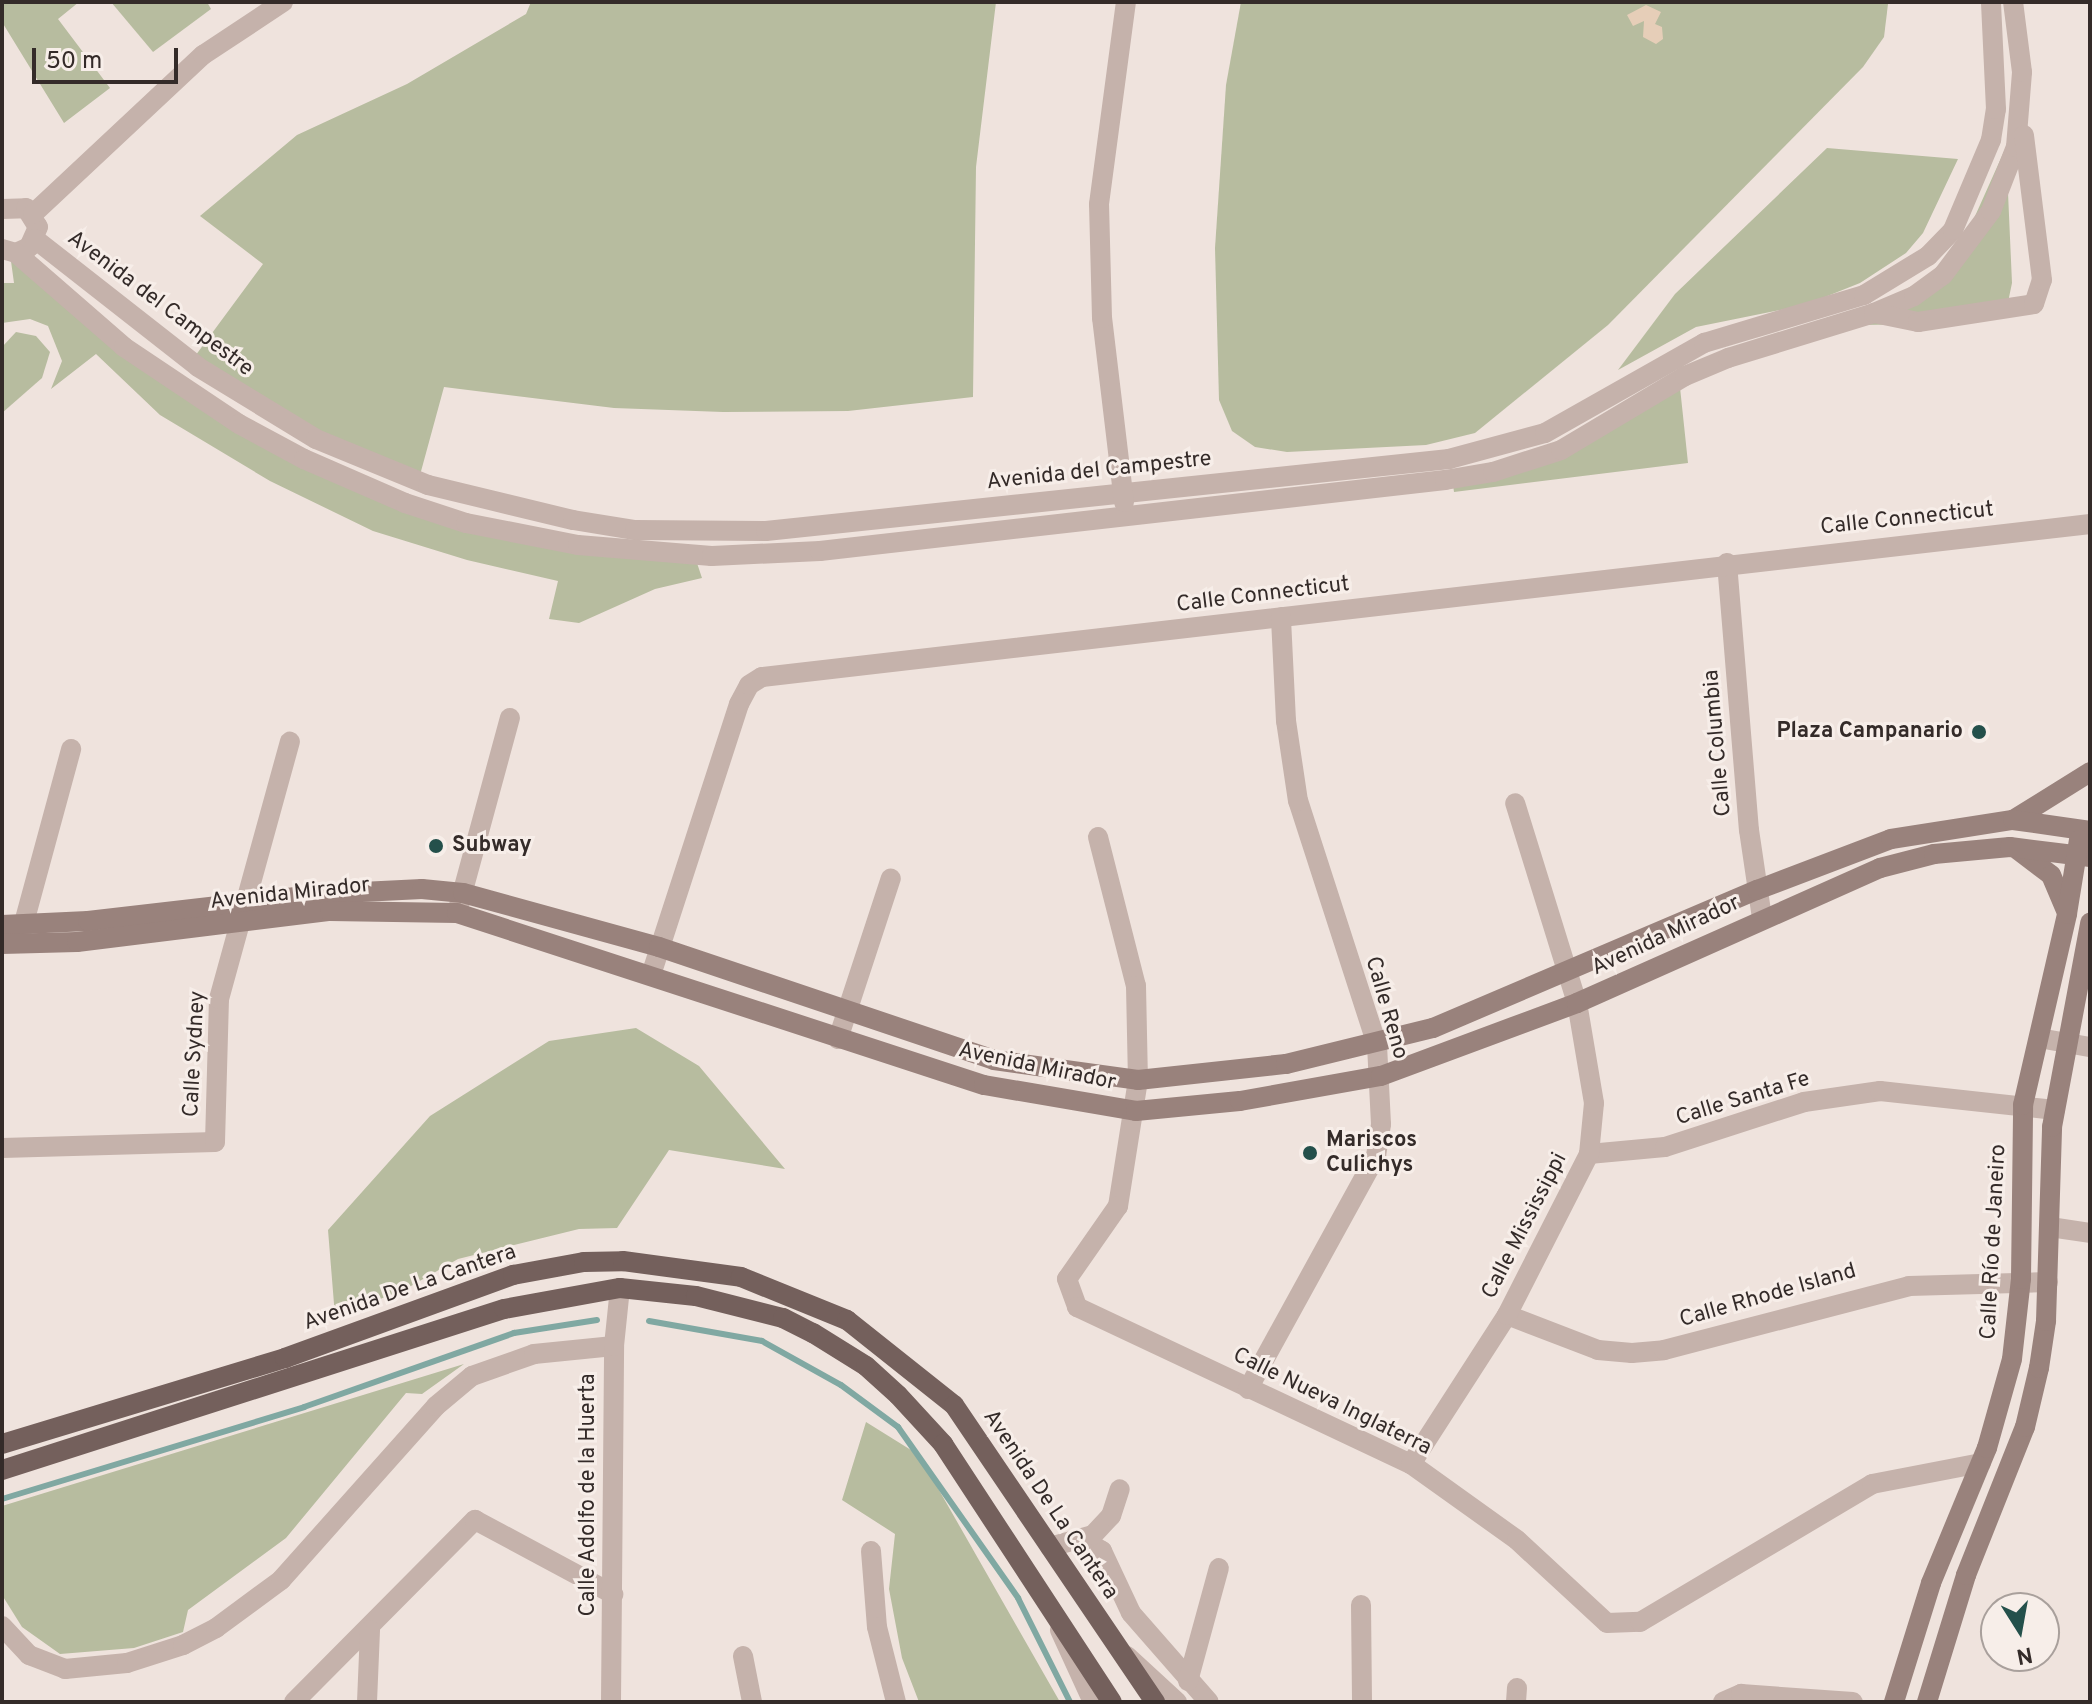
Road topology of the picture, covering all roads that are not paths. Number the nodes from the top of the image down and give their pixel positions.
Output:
1 (283, 2) edge
2 (1126, 2) edge
3 (1991, 2) edge
4 (2013, 2) edge
5 (2022, 72) junction
6 (1996, 77) junction
7 (2021, 115) junction
8 (3, 206) edge
9 (33, 214) junction
10 (35, 239) junction
11 (9, 251) edge
12 (1828, 308) junction
13 (1874, 313) junction
14 (1834, 328) junction
15 (1611, 396) junction
16 (1624, 414) junction
17 (1123, 491) junction
18 (472, 498) junction
19 (1125, 514) junction
20 (466, 523) junction
21 (2090, 524) edge
22 (817, 528) junction
23 (820, 551) junction
24 (1727, 563) junction
25 (1281, 617) junction
26 (510, 718) dead end
27 (290, 742) dead end
28 (71, 749) dead end
29 (2090, 772) edge
30 (1515, 803) dead end
31 (2013, 820) junction
32 (2087, 827) edge
33 (1098, 837) dead end
34 (2010, 847) junction
35 (2083, 855) edge
36 (891, 878) dead end
37 (1757, 890) junction
38 (242, 901) junction
39 (460, 903) junction
40 (2067, 914) junction
41 (1762, 918) junction
42 (238, 923) junction
43 (2090, 923) edge
44 (2, 925) edge
45 (14, 938) edge
46 (659, 947) junction
47 (1567, 971) junction
48 (651, 975) junction
49 (1577, 1003) junction
50 (849, 1010) junction
51 (2039, 1038) junction
52 (838, 1039) junction
53 (2066, 1043) junction
54 (1377, 1045) junction
55 (2090, 1047) edge
56 (1381, 1076) junction
57 (1138, 1080) junction
58 (2023, 1105) junction
59 (2055, 1110) junction
60 (1136, 1111) junction
61 (2, 1148) edge
62 (1589, 1154) junction
63 (2050, 1227) junction
64 (2090, 1233) edge
65 (2021, 1279) junction
66 (2048, 1282) junction
67 (620, 1288) junction
68 (1507, 1315) junction
69 (614, 1346) junction
70 (912, 1367) junction
71 (890, 1389) junction
72 (1248, 1389) junction
73 (2, 1444) edge
74 (1981, 1463) junction
75 (1411, 1464) junction
76 (2, 1470) edge
77 (1120, 1489) dead end
78 (1083, 1540) junction
79 (1050, 1547) junction
80 (871, 1551) dead end
81 (1219, 1568) dead end
82 (613, 1594) junction
83 (1361, 1605) dead end
84 (1051, 1608) junction
85 (2, 1626) edge
86 (370, 1630) junction
87 (1112, 1643) junction
88 (743, 1656) dead end
89 (1188, 1681) junction
90 (294, 1702) edge
91 (367, 1702) edge
92 (611, 1702) edge
93 (752, 1702) edge
94 (896, 1702) edge
95 (1093, 1702) edge
96 (1112, 1702) edge
97 (1155, 1702) edge
98 (1177, 1702) edge
99 (1209, 1702) edge
100 (1362, 1702) edge
101 (1723, 1702) edge
102 (1853, 1702) edge
103 (1894, 1702) edge
104 (1927, 1702) edge

1 - 9 street
2 - 17 street
3 - 6 street, Avenida del Campestre
4 - 5 street, Avenida del Campestre
5 - 6 street
5 - 7 street, Avenida del Campestre
6 - 12 street, Avenida del Campestre
7 - 13 street, Avenida del Campestre
7 - 13 street, Avenida del Campestre
8 - 9 street
9 - 10 street
10 - 11 street
10 - 18 street, Avenida del Campestre
11 - 20 street, Avenida del Campestre
12 - 14 street
12 - 15 street, Avenida del Campestre
13 - 14 street, Avenida del Campestre
14 - 16 street, Avenida del Campestre
15 - 16 street
15 - 17 street, Avenida del Campestre
16 - 19 street, Avenida del Campestre
17 - 19 street
17 - 22 street, Avenida del Campestre
18 - 20 street
18 - 22 street, Avenida del Campestre
19 - 23 street, Avenida del Campestre
20 - 23 street, Avenida del Campestre
21 - 24 street, Calle Connecticut
22 - 23 street
24 - 25 street, Calle Connecticut
24 - 37 street, Calle Columbia
25 - 46 street, Calle Connecticut
25 - 54 street, Calle Reno
26 - 39 street
27 - 38 street, Calle Sydney
28 - 45 street
29 - 31 main road
30 - 47 street, Calle Mississippi
31 - 32 main road, Avenida Mirador
31 - 37 main road, Avenida Mirador
32 - 35 main road, Calle Río de Janeiro
33 - 57 street, Calle Nueva Inglaterra
34 - 35 main road, Avenida Mirador
34 - 40 main road
34 - 41 main road, Avenida Mirador
35 - 40 main road, Calle Río de Janeiro
36 - 50 street
37 - 41 street, Calle Columbia
37 - 47 main road, Avenida Mirador
38 - 39 main road, Avenida Mirador
38 - 42 street, Calle Sydney
38 - 45 main road, Avenida Mirador
39 - 42 main road, Avenida Mirador
39 - 46 main road, Avenida Mirador
39 - 48 main road, Avenida Mirador
40 - 51 main road, Calle Río de Janeiro
41 - 49 main road, Avenida Mirador
42 - 45 main road, Avenida Mirador
42 - 61 street, Calle Sydney
43 - 53 main road
44 - 45 main road, Avenida Mirador
46 - 48 street, Calle Connecticut
46 - 50 main road, Avenida Mirador
47 - 49 street, Calle Mississippi
47 - 54 main road, Avenida Mirador
48 - 52 main road, Avenida Mirador
49 - 56 main road, Avenida Mirador
49 - 62 street, Calle Mississippi
50 - 52 street
50 - 57 main road, Avenida Mirador
51 - 53 street
51 - 58 main road, Calle Río de Janeiro
52 - 60 main road, Avenida Mirador
53 - 55 street
53 - 59 main road
54 - 56 street, Calle Reno
54 - 57 main road, Avenida Mirador
56 - 60 main road, Avenida Mirador
56 - 72 street, Calle Reno
57 - 60 street, Calle Nueva Inglaterra
58 - 59 street, Calle Santa Fe
58 - 62 street, Calle Santa Fe
58 - 65 main road, Calle Río de Janeiro
59 - 63 main road
60 - 72 street, Calle Nueva Inglaterra
62 - 68 street, Calle Mississippi
63 - 64 street
63 - 66 main road
65 - 66 street, Calle Rhode Island
65 - 68 street, Calle Rhode Island
65 - 74 main road, Calle Río de Janeiro
66 - 104 main road
67 - 69 street, Calle Adolfo de la Huerta
67 - 71 main road
67 - 76 main road
68 - 75 street, Calle Mississippi
69 - 82 street, Calle Adolfo de la Huerta
69 - 85 street
70 - 71 main road
70 - 73 main road, Avenida De La Cantera
70 - 79 main road, Avenida De La Cantera
71 - 84 main road
72 - 75 street, Calle Nueva Inglaterra
74 - 75 street, Calle Nueva Inglaterra
74 - 103 main road, Calle Río de Janeiro
77 - 78 street
78 - 79 street
78 - 89 street
79 - 87 main road, Avenida De La Cantera
80 - 94 street
81 - 89 street
82 - 86 street
82 - 92 street, Calle Adolfo de la Huerta
83 - 100 street
84 - 95 street
84 - 96 main road
86 - 90 street
86 - 91 street
87 - 97 main road, Avenida De La Cantera
87 - 98 street, Avenida De La Cantera
88 - 93 street
89 - 99 street
101 - 102 street

